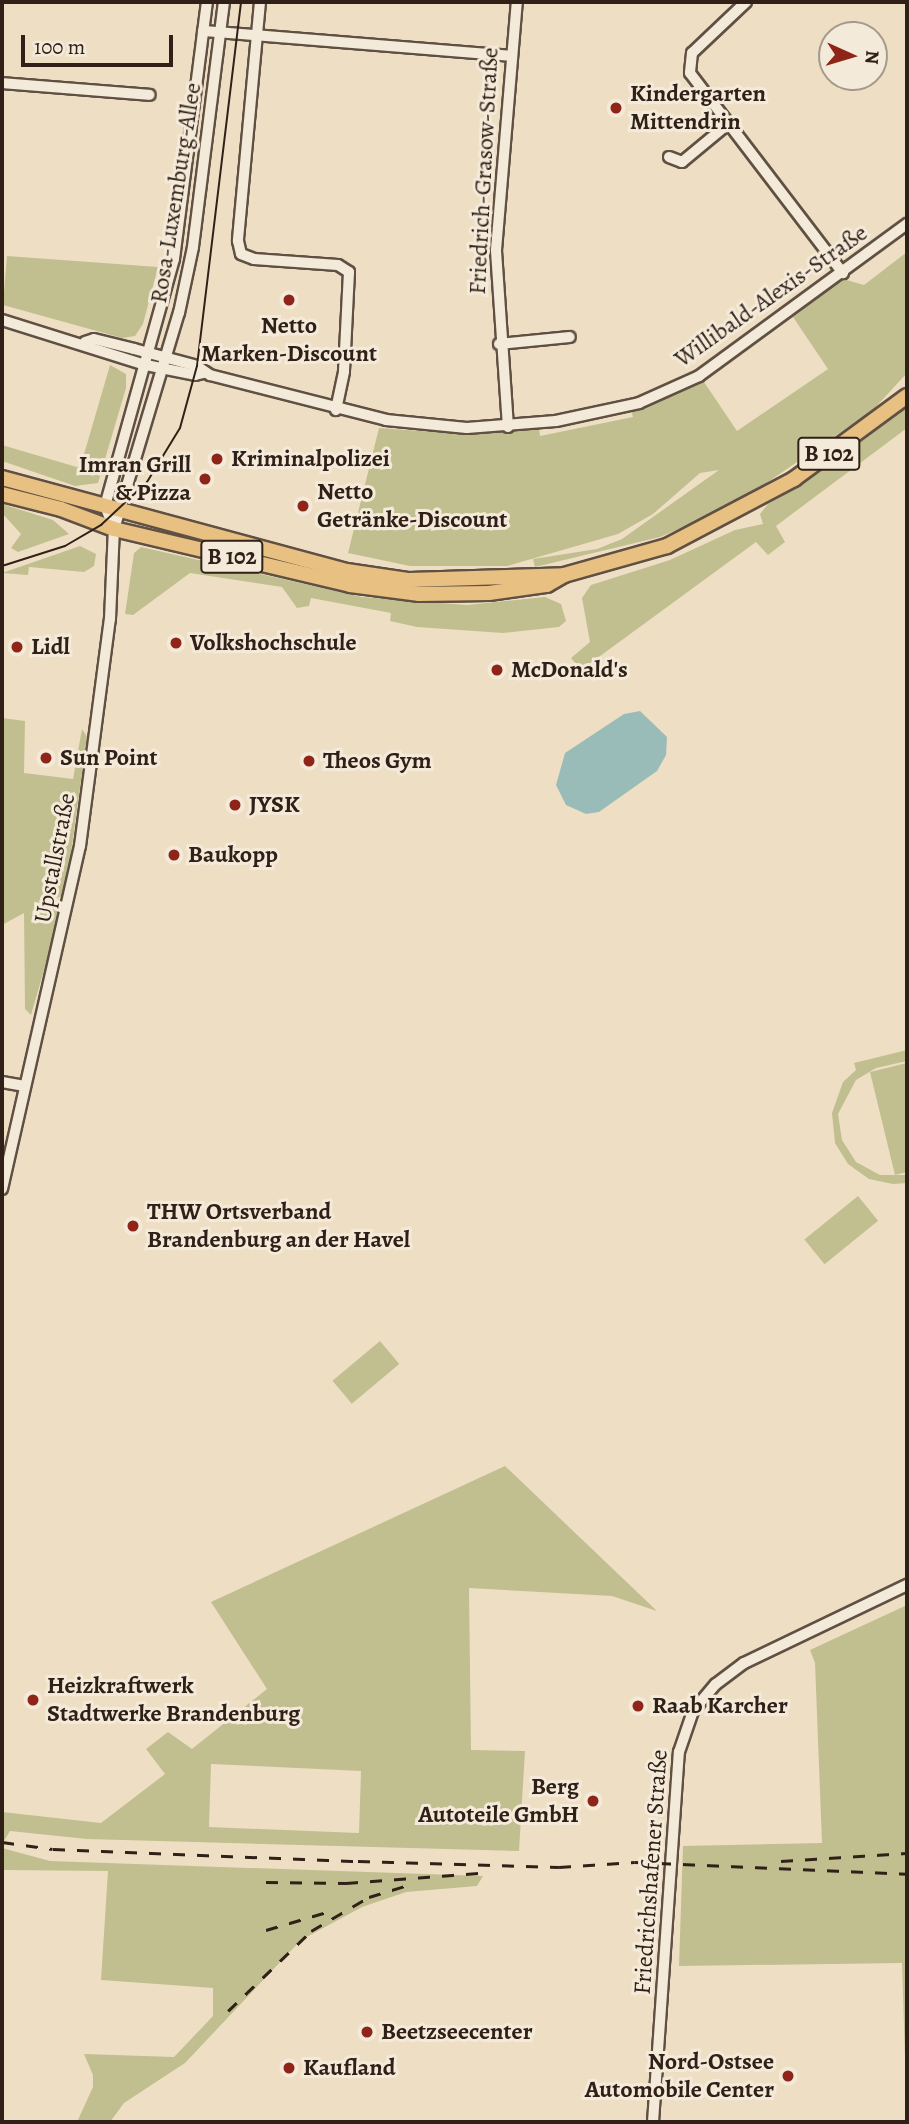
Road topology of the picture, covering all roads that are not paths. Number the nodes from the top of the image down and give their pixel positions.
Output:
1 (207, 2) edge
2 (224, 2) edge
3 (260, 2) edge
4 (517, 2) edge
5 (746, 2) edge
6 (203, 32) junction
7 (221, 33) junction
8 (256, 37) junction
9 (511, 55) junction
10 (2, 83) edge
11 (150, 95) dead end
12 (729, 124) junction
13 (669, 157) dead end
14 (907, 224) edge
15 (843, 273) junction
16 (2, 320) edge
17 (570, 337) dead end
18 (85, 342) junction
19 (499, 344) junction
20 (149, 353) junction
21 (164, 363) junction
22 (146, 365) junction
23 (907, 396) edge
24 (336, 410) junction
25 (508, 427) junction
26 (2, 478) edge
27 (2, 494) edge
28 (105, 506) junction
29 (120, 512) junction
30 (114, 529) junction
31 (564, 575) junction
32 (2, 1082) edge
33 (25, 1086) junction
34 (2, 1189) edge
35 (907, 1585) edge
36 (653, 2122) edge

1 - 6 street, Rosa-Luxemburg-Allee
2 - 7 street, Rosa-Luxemburg-Allee
3 - 8 street
4 - 9 street, Friedrich-Grasow-Straße
5 - 12 street
6 - 7 street
6 - 20 street, Rosa-Luxemburg-Allee
7 - 8 street
7 - 21 street, Rosa-Luxemburg-Allee
8 - 9 street
8 - 24 street
9 - 19 street, Friedrich-Grasow-Straße
10 - 11 street
12 - 13 street
12 - 15 street
14 - 15 street, Willibald-Alexis-Straße
15 - 25 street, Willibald-Alexis-Straße
16 - 18 street
17 - 19 street
18 - 20 street
18 - 22 street
19 - 25 street, Friedrich-Grasow-Straße
20 - 21 street
20 - 22 street, Rosa-Luxemburg-Allee
21 - 22 street
21 - 24 street, Willibald-Alexis-Straße
21 - 29 street, Rosa-Luxemburg-Allee
22 - 28 street, Rosa-Luxemburg-Allee
23 - 31 main road, B 102
24 - 25 street, Willibald-Alexis-Straße
26 - 28 main road, B 102
27 - 30 main road, B 102
28 - 29 main road, B 102
28 - 30 street, Upstallstraße
29 - 30 street, Upstallstraße
29 - 31 main road, B 102
30 - 31 main road, B 102
30 - 33 street, Upstallstraße
32 - 33 street
33 - 34 street, Upstallstraße
35 - 36 street, Friedrichshafener Straße

